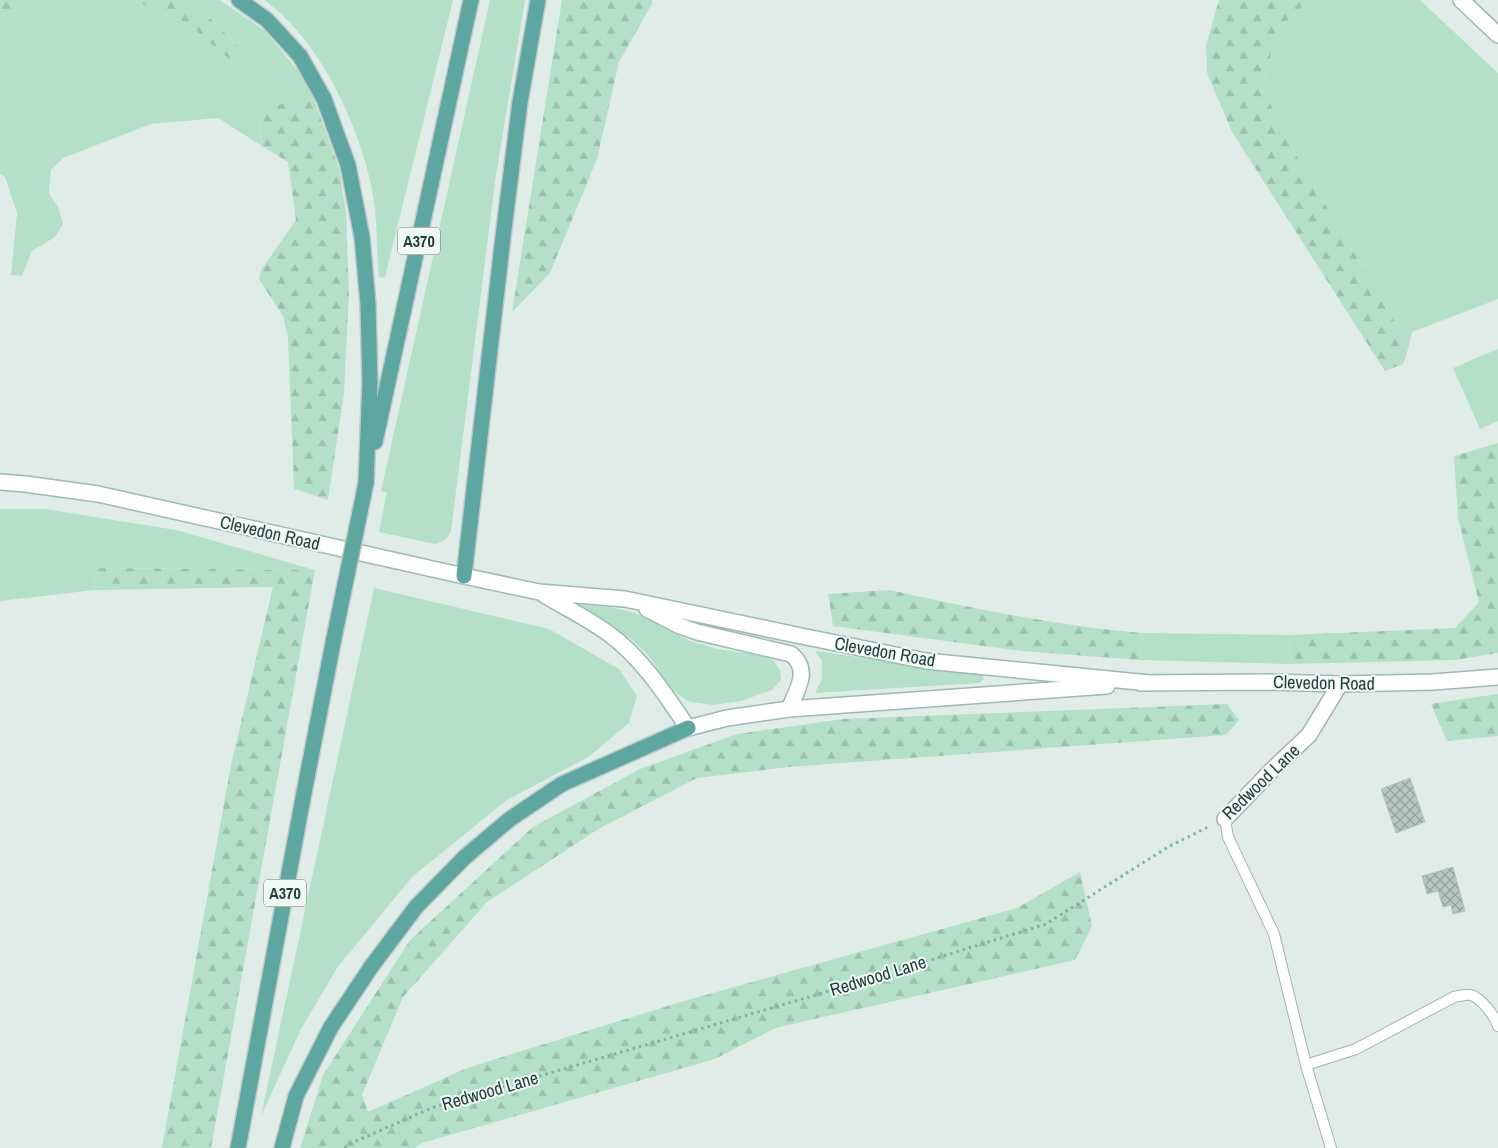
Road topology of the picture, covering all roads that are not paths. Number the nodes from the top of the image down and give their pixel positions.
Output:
1 (239, 0) edge
2 (471, 0) edge
3 (538, 0) edge
4 (1461, 0) edge
5 (1498, 35) edge
6 (0, 482) edge
7 (366, 483) junction
8 (464, 576) junction
9 (539, 592) junction
10 (625, 599) junction
11 (1498, 676) edge
12 (1149, 682) junction
13 (1340, 684) junction
14 (789, 710) junction
15 (688, 728) junction
16 (1225, 819) joint
17 (1498, 1026) edge
18 (1306, 1065) junction
19 (238, 1148) edge
20 (282, 1148) edge
21 (1331, 1148) edge

1 - 7 main road
2 - 7 main road, A370
3 - 8 main road
4 - 5 main road
6 - 8 main road, Clevedon Road
7 - 19 main road, A370, bridge
8 - 9 main road, Clevedon Road
9 - 10 main road, Clevedon Road
9 - 15 main road, Clevedon Road
10 - 12 main road, Clevedon Road
10 - 14 main road, Clevedon Road
11 - 13 main road, Clevedon Road
12 - 13 main road, Clevedon Road
12 - 14 main road, Clevedon Road
13 - 16 main road, Redwood Lane
14 - 15 main road, Clevedon Road
15 - 20 main road
16 - 18 lane
17 - 18 lane
18 - 21 lane

